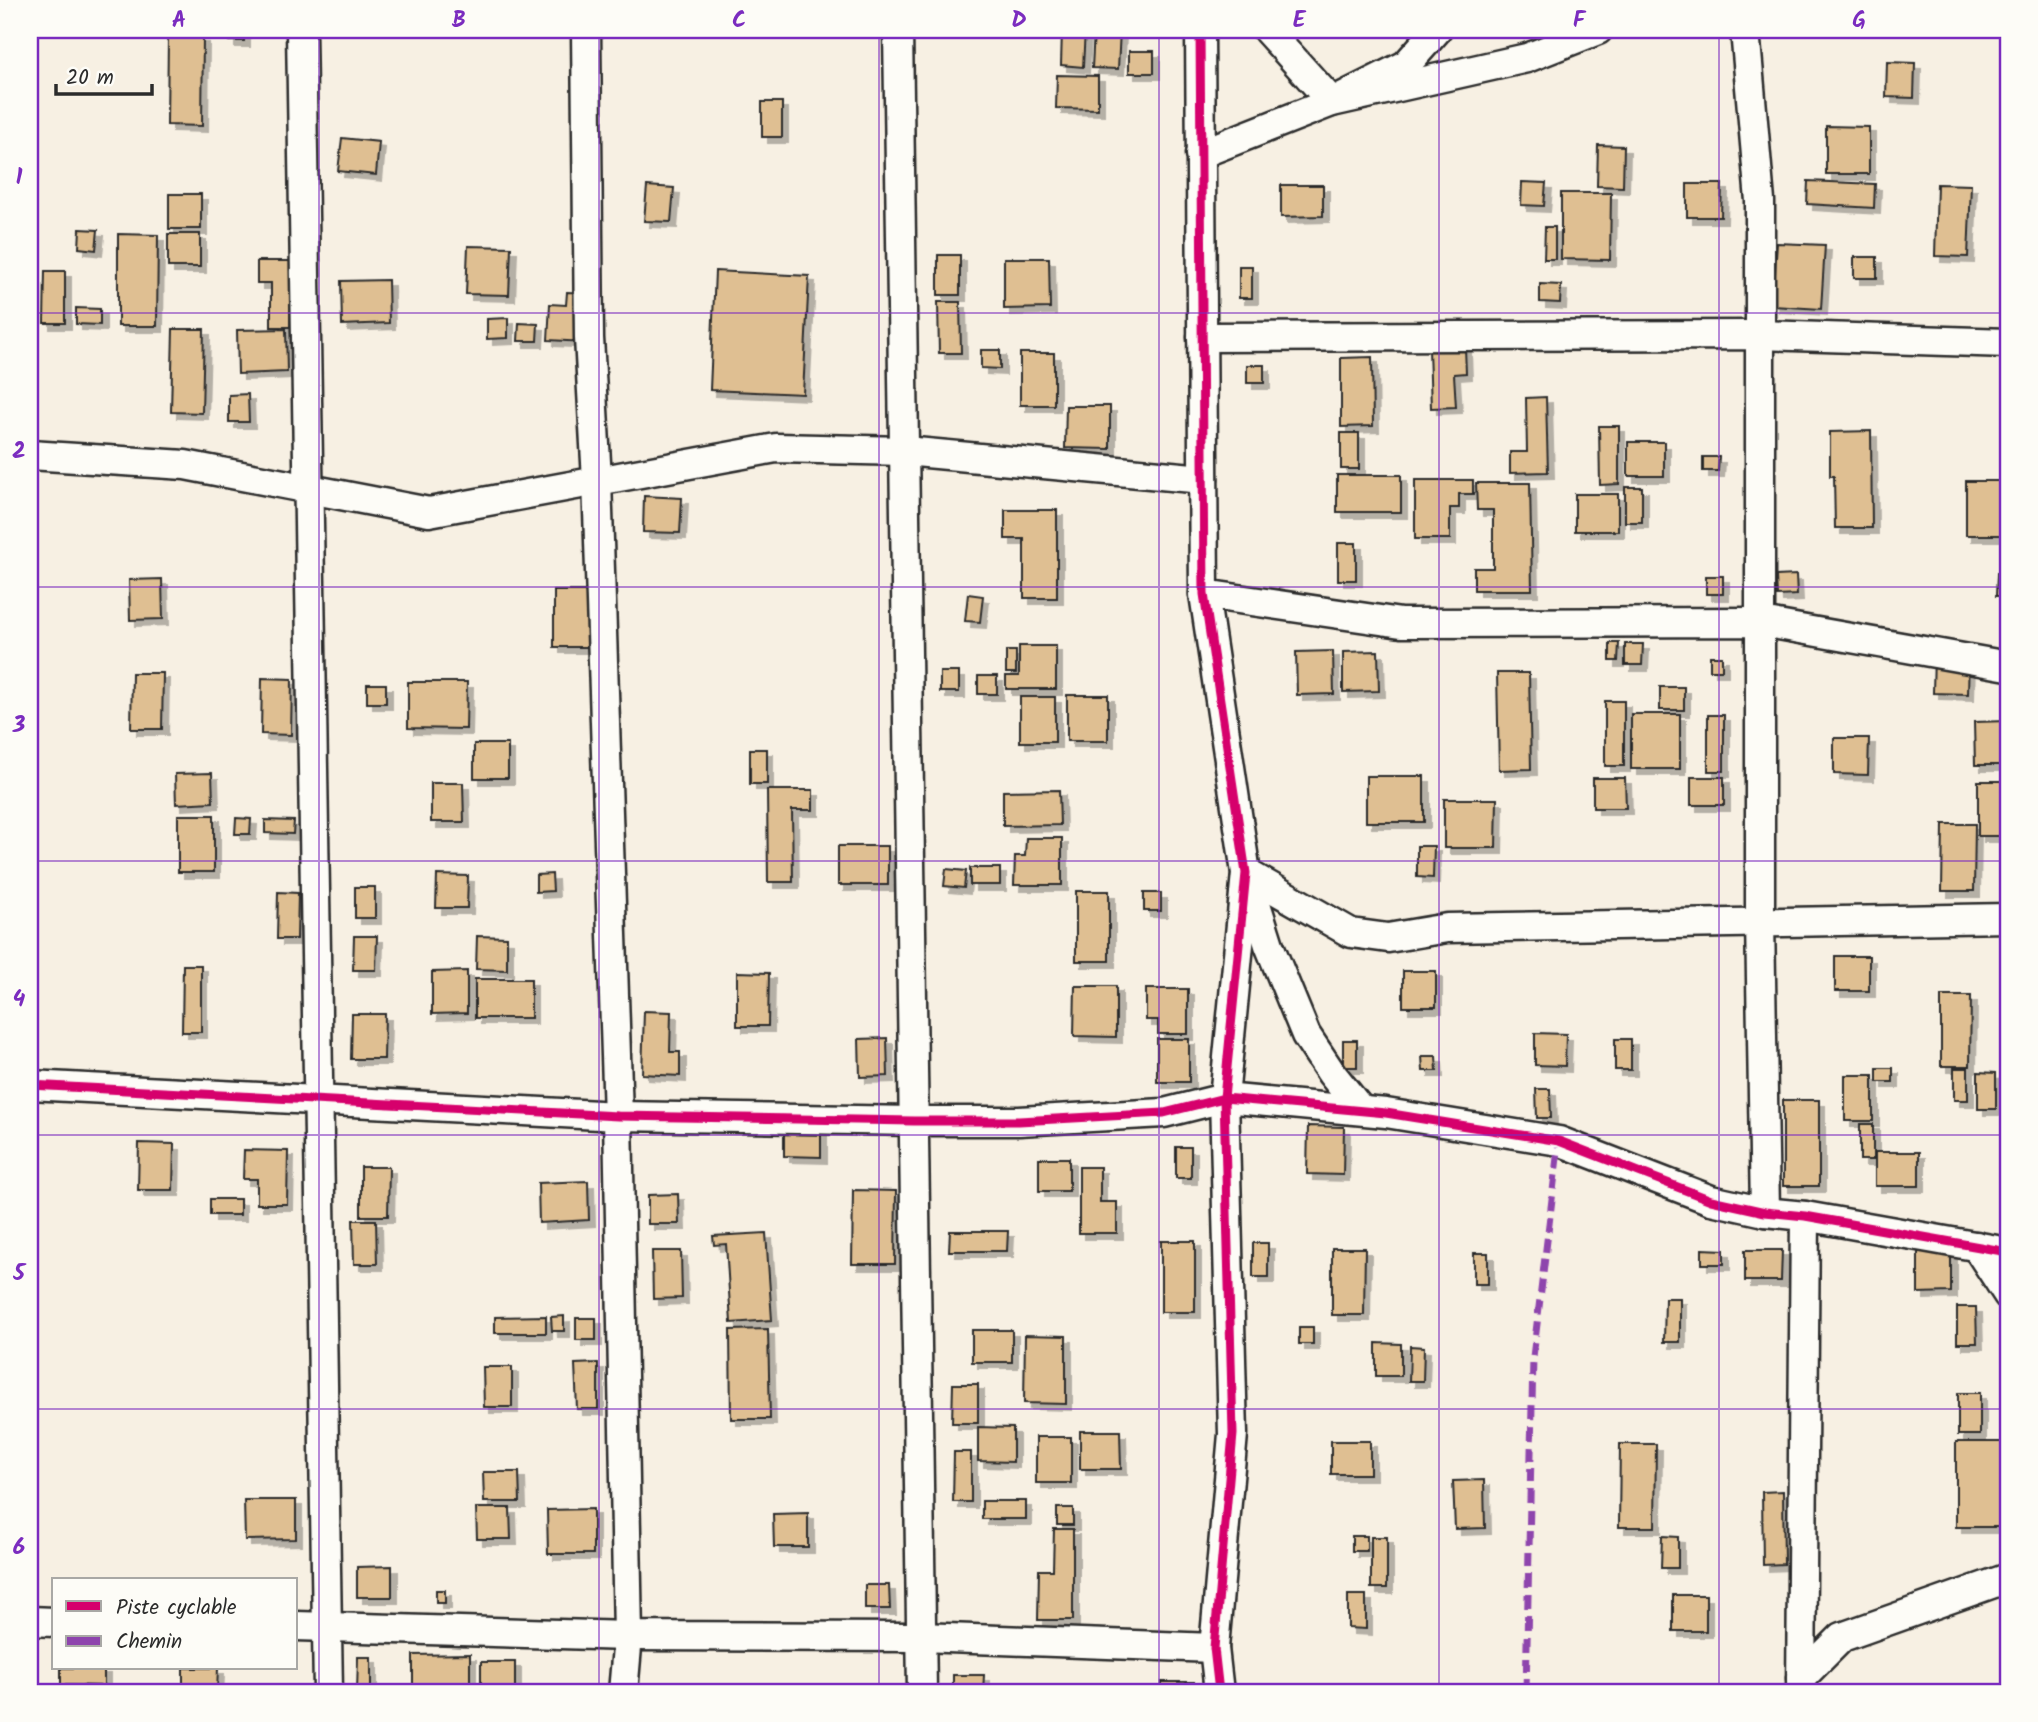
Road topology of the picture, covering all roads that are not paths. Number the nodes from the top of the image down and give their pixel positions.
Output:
1 (301, 30) edge
2 (586, 30) edge
3 (898, 30) edge
4 (1200, 30) edge
5 (1267, 30) edge
6 (1437, 30) edge
7 (1598, 30) edge
8 (1745, 30) edge
9 (1332, 103) junction
10 (1200, 154) junction
11 (1759, 335) junction
12 (1202, 337) junction
13 (2008, 343) edge
14 (905, 451) junction
15 (30, 455) edge
16 (1203, 479) junction
17 (597, 480) junction
18 (309, 488) junction
19 (1204, 594) junction
20 (1761, 622) junction
21 (2008, 666) edge
22 (1246, 873) junction
23 (2008, 918) edge
24 (1760, 920) junction
25 (30, 1085) edge
26 (1224, 1098) junction
27 (319, 1099) junction
28 (1361, 1111) junction
29 (618, 1116) junction
30 (914, 1121) junction
31 (1765, 1212) junction
32 (1805, 1216) junction
33 (1976, 1246) junction
34 (2008, 1252) edge
35 (2008, 1295) edge
36 (2008, 1578) edge
37 (30, 1621) edge
38 (52, 1622) edge
39 (298, 1626) edge
40 (328, 1626) junction
41 (628, 1636) junction
42 (921, 1637) junction
43 (1214, 1648) junction
44 (1801, 1685) edge
45 (328, 1692) edge
46 (623, 1692) edge
47 (922, 1692) edge
48 (1219, 1692) edge

1 - 18 street
2 - 17 street
3 - 14 street
4 - 10 street
5 - 9 street
6 - 9 street
7 - 9 street
8 - 11 street
9 - 10 street
10 - 12 street
11 - 12 street
11 - 13 street
11 - 20 street
12 - 16 street
14 - 16 street
14 - 17 street
14 - 30 street
15 - 18 street
16 - 19 street
17 - 18 street
17 - 29 street
18 - 27 street
19 - 20 street
19 - 22 street
20 - 21 street
20 - 24 street
22 - 24 street
22 - 26 street
22 - 28 street
23 - 24 street
24 - 31 street
25 - 27 street
26 - 28 street
26 - 30 street
26 - 43 street
27 - 29 street
27 - 40 street
28 - 31 street
29 - 30 street
29 - 41 street
30 - 42 street
31 - 32 street
32 - 33 street
32 - 44 street
33 - 34 street
33 - 35 street
36 - 44 street
37 - 38 street
39 - 40 street
40 - 41 street
40 - 45 street
41 - 42 street
41 - 46 street
42 - 43 street
42 - 47 street
43 - 48 street

